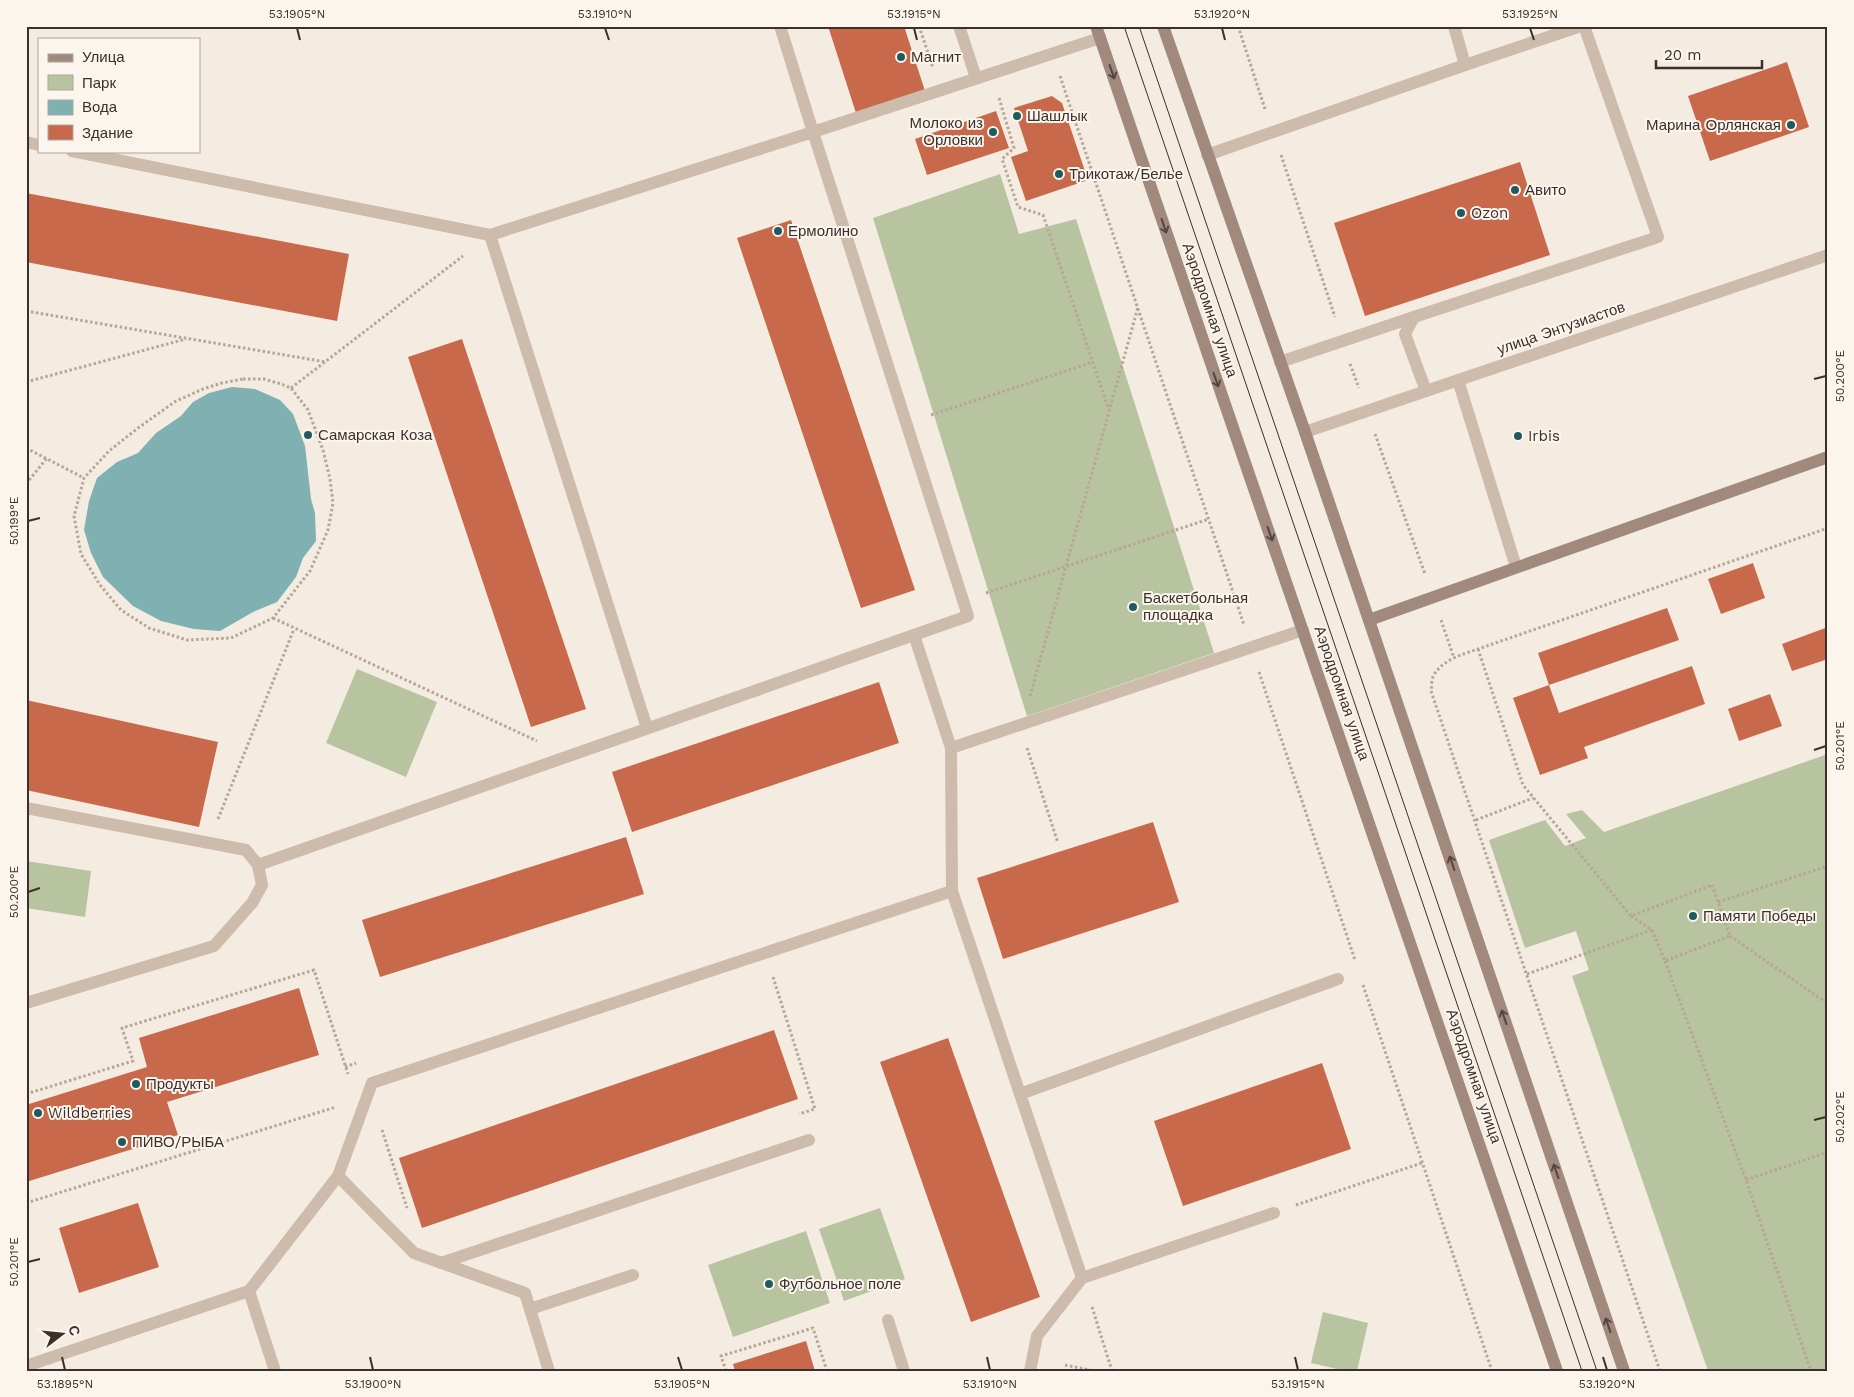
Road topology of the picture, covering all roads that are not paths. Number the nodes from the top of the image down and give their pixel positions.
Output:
1 (780, 26) edge
2 (959, 26) edge
3 (1163, 26) edge
4 (1454, 26) edge
5 (1582, 26) edge
6 (1098, 32) edge
7 (1465, 66) junction
8 (976, 78) junction
9 (814, 132) junction
10 (77, 152) edge
11 (1207, 155) junction
12 (490, 235) junction
13 (1828, 255) edge
14 (1414, 317) junction
15 (1280, 362) junction
16 (1458, 380) junction
17 (1426, 391) junction
18 (1305, 432) junction
19 (1828, 457) edge
20 (1516, 567) junction
21 (1369, 620) junction
22 (1303, 630) junction
23 (914, 635) junction
24 (647, 728) junction
25 (951, 748) junction
26 (26, 808) edge
27 (258, 865) junction
28 (952, 891) junction
29 (1338, 979) dead end
30 (26, 1003) edge
31 (1020, 1094) junction
32 (809, 1140) dead end
33 (338, 1176) junction
34 (1274, 1213) road end
35 (441, 1263) junction
36 (633, 1274) dead end
37 (1082, 1278) junction
38 (249, 1291) junction
39 (530, 1309) junction
40 (888, 1320) dead end
41 (26, 1366) edge
42 (275, 1371) edge
43 (549, 1371) edge
44 (904, 1371) edge
45 (1030, 1371) edge
46 (1557, 1371) edge
47 (1624, 1371) edge

1 - 9 street
2 - 8 street
3 - 11 main road
4 - 7 street
5 - 7 street
5 - 14 street
6 - 8 street
6 -> 22 main road, Аэродромная улица
7 - 11 street
8 - 9 street
9 - 12 street
9 - 23 street
10 - 12 street
11 - 15 main road
12 - 24 street
13 - 16 street, улица Энтузиастов
14 - 15 street
14 - 17 street
15 - 18 main road
16 - 17 street, улица Энтузиастов
16 - 20 street
17 - 18 street, улица Энтузиастов
18 - 21 main road
19 - 20 main road
20 - 21 main road
47 -> 21 main road
22 - 25 street
22 - 46 main road, Аэродромная улица
23 - 24 street
23 - 25 street
24 - 27 street
25 - 28 street
26 - 27 street
27 - 30 street
28 - 31 street
28 - 33 street
29 - 31 street
31 - 37 street
32 - 35 street
33 - 35 street
33 - 38 street
34 - 37 street
35 - 39 street
36 - 39 street
37 - 45 street
38 - 41 street
38 - 42 street
39 - 43 street
40 - 44 street

